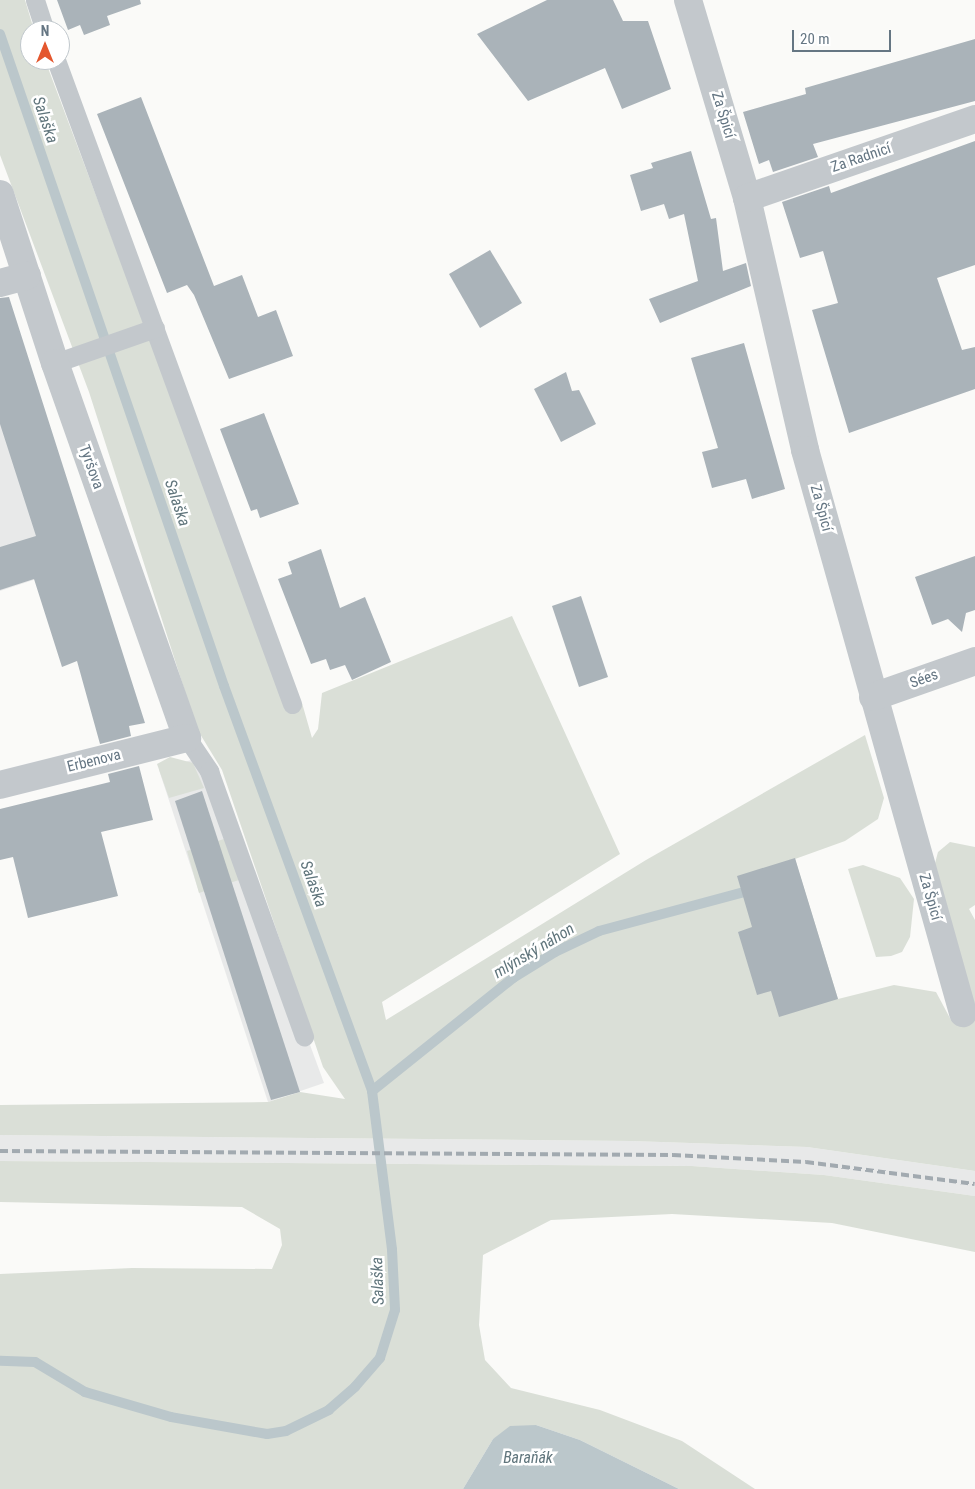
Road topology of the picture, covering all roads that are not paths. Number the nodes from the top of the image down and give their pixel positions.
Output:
1 (35, 0) edge
2 (688, 0) edge
3 (42, 20) edge
4 (60, 70) edge
5 (975, 119) edge
6 (0, 194) edge
7 (748, 198) junction
8 (27, 276) junction
9 (0, 283) edge
10 (154, 328) junction
11 (54, 364) junction
12 (975, 661) edge
13 (873, 697) junction
14 (292, 704) dead end
15 (187, 738) junction
16 (0, 785) edge
17 (963, 1013) dead end
18 (304, 1037) dead end

1 - 3 lane
2 - 7 street, Za Špicí
4 - 10 lane
5 - 7 street, Za Radnicí
6 - 8 street, Tyršova
7 - 13 street, Za Špicí
8 - 9 street
8 - 11 street, Tyršova
10 - 11 lane
10 - 14 lane
11 - 15 street, Tyršova
12 - 13 street, Sées
13 - 17 street, Za Špicí
15 - 16 street, Erbenova
15 - 18 lane

